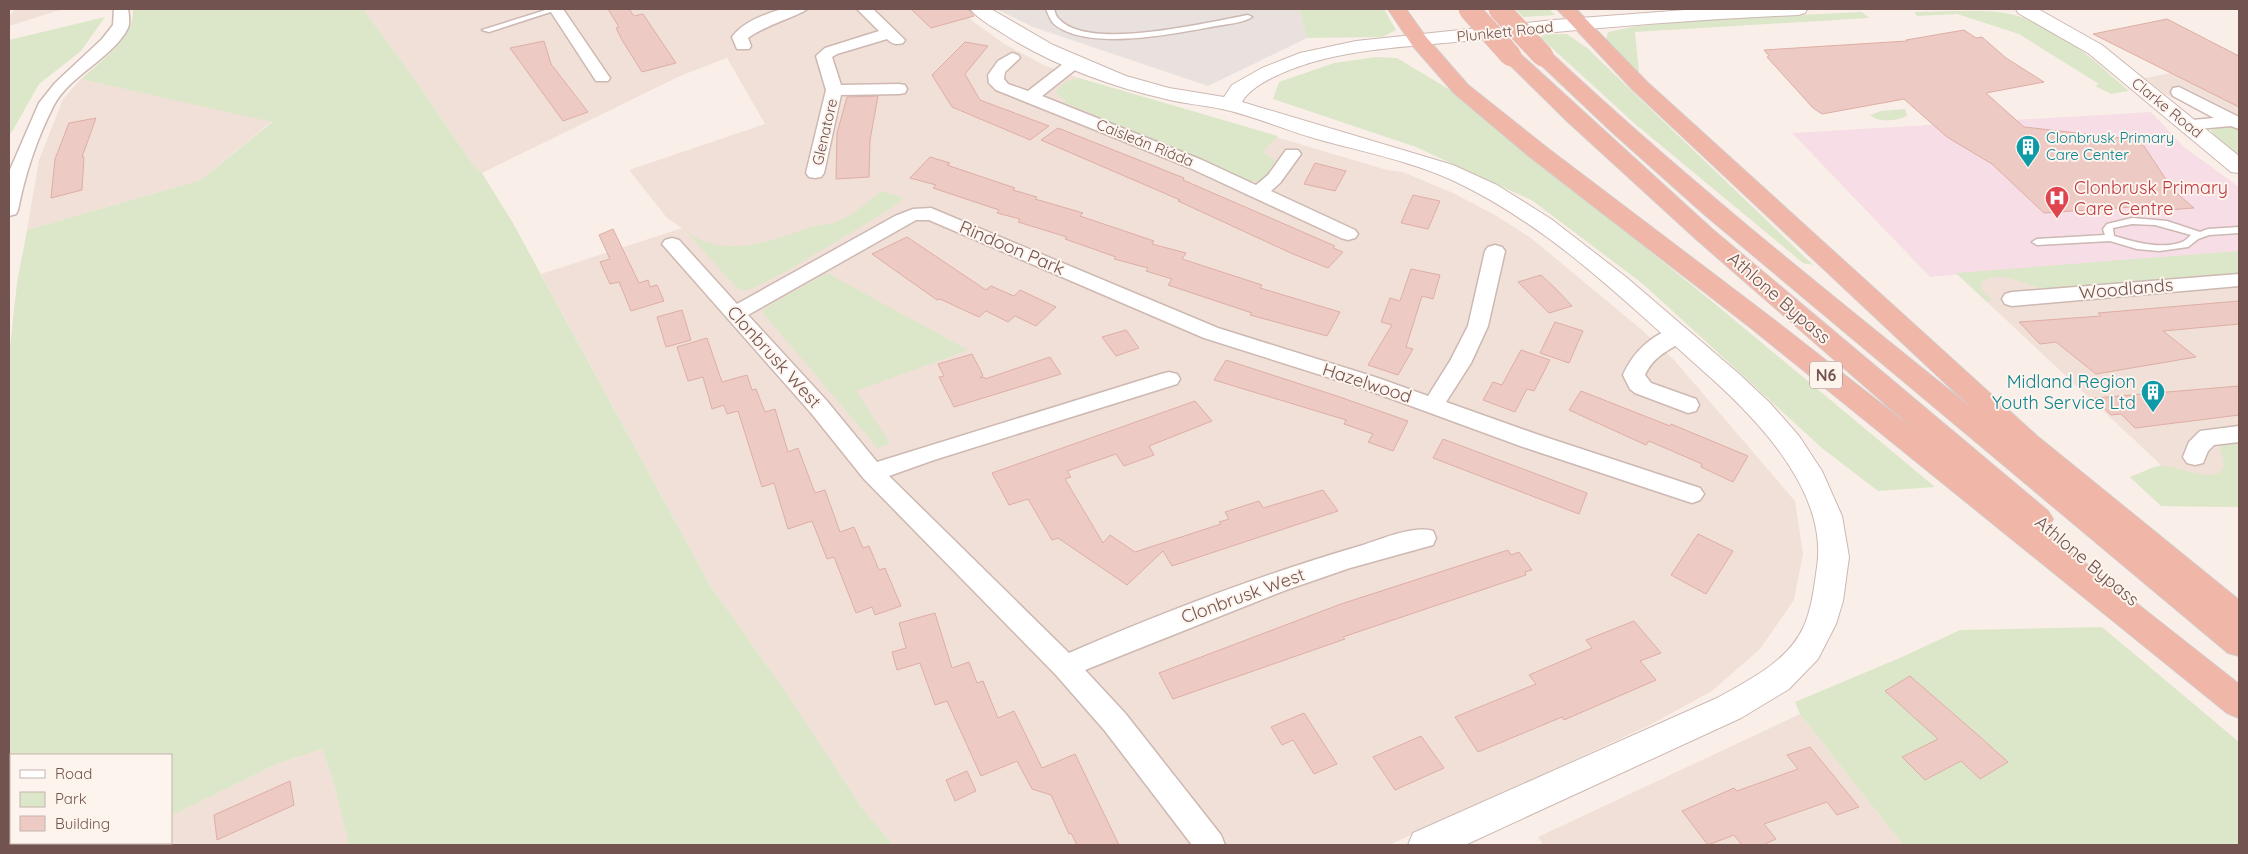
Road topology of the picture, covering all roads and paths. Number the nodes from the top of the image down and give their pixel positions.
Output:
1 (121, 9) edge
2 (556, 9) edge
3 (797, 9) edge
4 (865, 9) edge
5 (979, 9) edge
6 (1050, 9) edge
7 (1397, 9) edge
8 (1469, 9) edge
9 (1499, 9) edge
10 (1798, 9) edge
11 (2024, 9) edge
12 (2060, 10) edge
13 (1248, 17) dead end
14 (1574, 17) edge
15 (486, 30) dead end
16 (1419, 41) junction
17 (743, 46) dead end
18 (2095, 50) junction
19 (1012, 58) dead end
20 (1074, 63) junction
21 (602, 78) dead end
22 (899, 89) dead end
23 (834, 90) junction
24 (2179, 92) dead end
25 (1030, 98) junction
26 (1230, 105) junction
27 (2237, 123) edge
28 (2187, 125) junction
29 (1292, 154) dead end
30 (2239, 167) edge
31 (14, 172) edge
32 (815, 173) dead end
33 (1259, 192) junction
34 (9, 210) edge
35 (2239, 230) edge
36 (1348, 234) dead end
37 (2200, 234) junction
38 (2110, 238) junction
39 (2037, 242) dead end
40 (672, 244) dead end
41 (1495, 251) dead end
42 (2239, 280) edge
43 (2012, 299) dead end
44 (735, 314) junction
45 (1677, 334) junction
46 (1300, 362) joint
47 (1169, 378) dead end
48 (1433, 405) junction
49 (1688, 405) dead end
50 (2239, 434) edge
51 (2196, 458) dead end
52 (872, 473) junction
53 (1692, 494) dead end
54 (1424, 538) dead end
55 (2239, 618) edge
56 (2239, 643) edge
57 (1065, 666) junction
58 (2239, 690) edge
59 (2239, 703) edge
60 (1210, 845) edge
61 (1426, 845) edge

1 - 31 street
2 - 15 lane
2 - 21 street
3 - 17 street
4 - 23 street, Glenatore
5 - 20 street
6 - 13 lane
7 - 16 highway, N6
8 - 58 highway, Athlone Bypass / N6, bridge
9 - 56 highway, Athlone Bypass, bridge
10 - 14 street, Plunkett Road
11 - 12 street
11 - 18 street, Clarke Road
12 - 18 street, Clarke Road
14 - 16 street, Plunkett Road
14 - 55 highway
16 - 26 street, Plunkett Road
16 - 59 highway, N6
18 - 28 street, Clarke Road
19 - 25 street, Caisleán Riáda
20 - 25 street
20 - 26 street
22 - 23 street, Glenatore
23 - 32 street, Glenatore
24 - 27 street
25 - 33 street, Caisleán Riáda
26 - 45 street
27 - 28 street
28 - 30 street, Clarke Road
29 - 33 street
31 - 34 street
33 - 36 street, Caisleán Riáda
35 - 37 lane
37 - 38 lane
37 - 38 lane
38 - 39 lane
40 - 44 street, Clonbrusk West
41 - 48 street, Hazelwood
42 - 43 street, Woodlands
44 - 46 street, Rindoon Park
44 - 52 street, Clonbrusk West
45 - 49 street
45 - 61 street
46 - 48 street, Hazelwood
47 - 52 street
48 - 53 street, Hazelwood
50 - 51 street
52 - 57 street, Clonbrusk West
54 - 57 street, Clonbrusk West
57 - 60 street, Clonbrusk West

